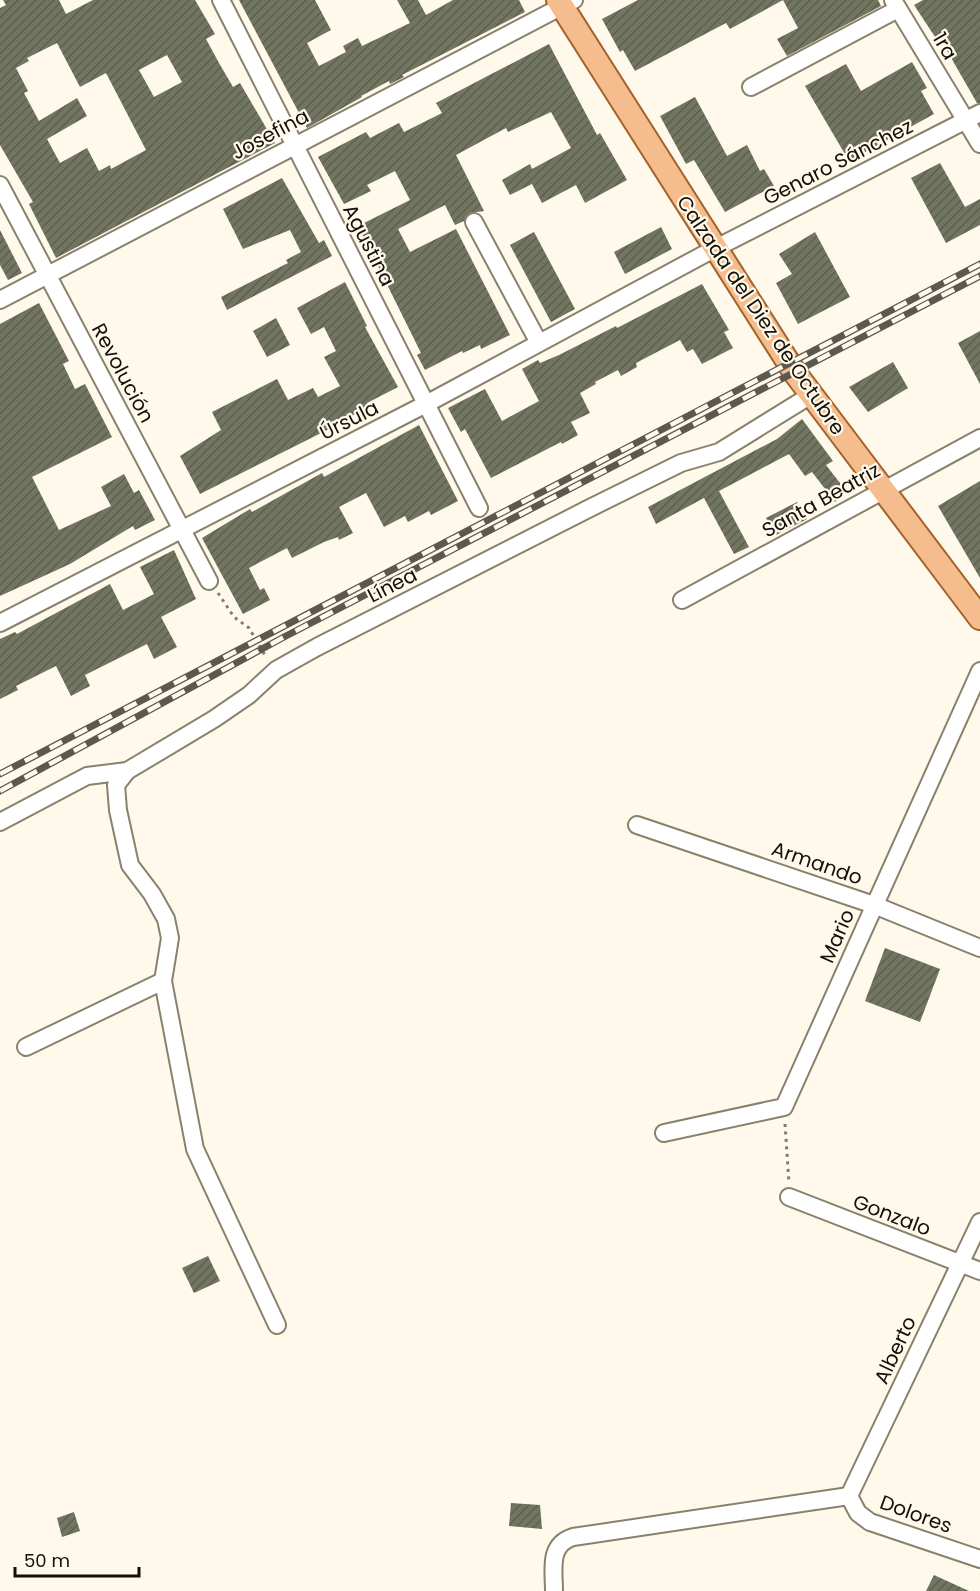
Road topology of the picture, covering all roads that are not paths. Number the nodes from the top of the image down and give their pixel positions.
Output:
1 (221, 0) edge
2 (564, 2) edge
3 (896, 4) edge
4 (751, 87) dead end
5 (973, 117) edge
6 (295, 144) junction
7 (980, 144) edge
8 (0, 185) edge
9 (474, 222) dead end
10 (714, 249) junction
11 (47, 276) junction
12 (0, 300) edge
13 (539, 343) junction
14 (811, 395) junction
15 (426, 404) junction
16 (980, 438) edge
17 (882, 490) junction
18 (479, 508) dead end
19 (183, 529) junction
20 (209, 581) road end
21 (682, 600) dead end
22 (980, 618) edge
23 (0, 623) edge
24 (980, 671) edge
25 (127, 771) junction
26 (0, 822) edge
27 (637, 825) dead end
28 (874, 905) junction
29 (980, 948) edge
30 (163, 981) junction
31 (26, 1047) dead end
32 (664, 1133) dead end
33 (789, 1197) road end
34 (980, 1222) edge
35 (960, 1264) junction
36 (980, 1271) edge
37 (277, 1325) dead end
38 (849, 1496) junction
39 (980, 1559) edge
40 (554, 1591) edge

1 - 6 street, Agustina
2 - 6 street, Josefina
2 - 10 main road, Calzada del Diez de Octubre
3 - 4 street
3 - 5 street, 1ra
5 - 7 street, 1ra
5 - 10 street, Genaro Sánchez
6 - 11 street, Josefina
6 - 15 street, Agustina
8 - 11 street, Revolución
9 - 13 street
10 - 13 street, Úrsula
10 - 14 main road, Calzada del Diez de Octubre
11 - 12 street, Josefina
11 - 19 street, Revolución
13 - 15 street, Úrsula
14 - 17 main road, Calzada del Diez de Octubre
14 - 25 street, Línea
15 - 18 street, Agustina
15 - 19 street, Úrsula
16 - 17 street, Santa Beatriz
17 - 21 street, Santa Beatriz
17 - 22 main road, Calzada del Diez de Octubre
19 - 20 street, Revolución
19 - 23 street, Úrsula
24 - 28 street, Mario
25 - 26 street, Línea
25 - 30 street
27 - 28 street, Armando
28 - 29 street, Armando
28 - 32 street, Mario
30 - 31 street
30 - 37 street
33 - 35 street, Gonzalo
34 - 35 street, Alberto
35 - 36 street, Gonzalo
35 - 38 street, Alberto
38 - 39 street, Dolores
38 - 40 street

